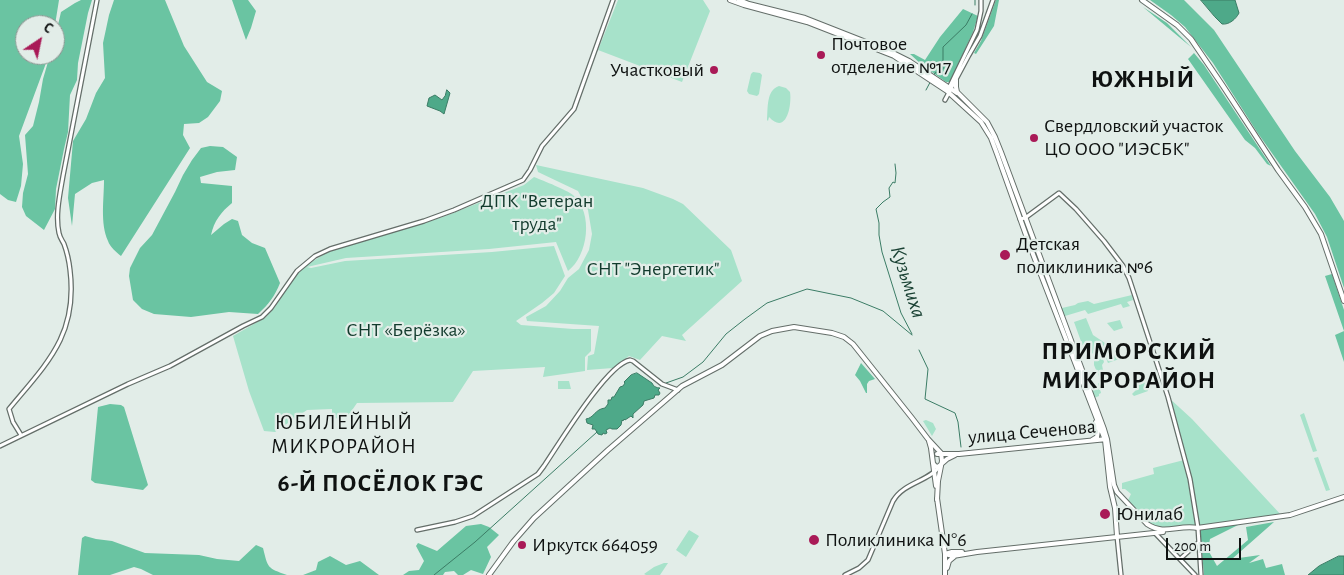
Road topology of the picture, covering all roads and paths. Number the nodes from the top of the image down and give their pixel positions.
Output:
1 (97, 0) edge
2 (614, 0) edge
3 (730, 0) edge
4 (739, 0) edge
5 (981, 0) edge
6 (993, 0) edge
7 (1142, 0) edge
8 (981, 12) junction
9 (989, 12) junction
10 (932, 78) junction
11 (956, 80) junction
12 (949, 90) junction
13 (968, 102) junction
14 (1023, 212) junction
15 (1032, 212) junction
16 (1025, 218) junction
17 (1020, 219) junction
18 (1024, 229) junction
19 (1029, 229) junction
20 (1344, 301) edge
21 (678, 390) junction
22 (1093, 408) junction
23 (21, 435) junction
24 (928, 439) junction
25 (1106, 439) junction
26 (1090, 441) junction
27 (0, 446) edge
28 (939, 453) junction
29 (960, 454) junction
30 (932, 460) junction
31 (941, 464) junction
32 (934, 473) junction
33 (1344, 497) edge
34 (937, 500) junction
35 (1129, 504) junction
36 (1115, 508) junction
37 (1146, 524) junction
38 (1198, 528) junction
39 (417, 530) dead end
40 (1155, 533) junction
41 (1138, 534) junction
42 (1117, 536) junction
43 (943, 538) junction
44 (1199, 542) junction
45 (945, 554) junction
46 (956, 554) junction
47 (1180, 559) junction
48 (945, 574) edge
49 (489, 575) edge
50 (845, 575) edge
51 (1121, 575) edge
52 (1195, 575) edge
53 (1201, 575) edge

1 - 23 street
2 - 23 street
3 - 10 main road
4 - 10 main road
5 - 8 street
6 - 9 street
7 - 20 main road
8 - 9 street
8 - 12 street
9 - 11 street
10 - 12 main road
11 - 12 street
11 - 13 main road
12 - 13 main road
12 - 17 main road
13 - 14 main road
14 - 15 street
14 - 16 main road
15 - 16 street
15 - 38 street
16 - 17 street
16 - 19 main road
17 - 18 main road
18 - 19 main road
18 - 22 main road
19 - 25 main road
21 - 24 main road
21 - 39 street
21 - 49 main road
22 - 25 main road
22 - 26 main road
23 - 27 street
24 - 28 main road
24 - 30 main road
25 - 26 main road, улица Сеченова
25 - 35 main road
25 - 36 main road
26 - 29 main road, улица Сеченова
28 - 29 main road, улица Сеченова
28 - 30 main road
28 - 31 main road
29 - 31 main road, улица Сеченова
30 - 31 main road
30 - 32 main road
31 - 32 street
31 - 34 main road
32 - 34 main road
32 - 50 street
33 - 38 main road
34 - 43 main road
35 - 36 main road
35 - 37 main road
36 - 42 main road
37 - 38 main road
37 - 41 main road
38 - 40 main road
38 - 44 street
40 - 41 main road
40 - 47 street
41 - 42 main road
42 - 46 main road
42 - 51 street
43 - 45 main road
43 - 46 main road
44 - 47 street
44 - 53 street
45 - 46 main road
45 - 48 main road
46 - 48 main road
47 - 52 street

